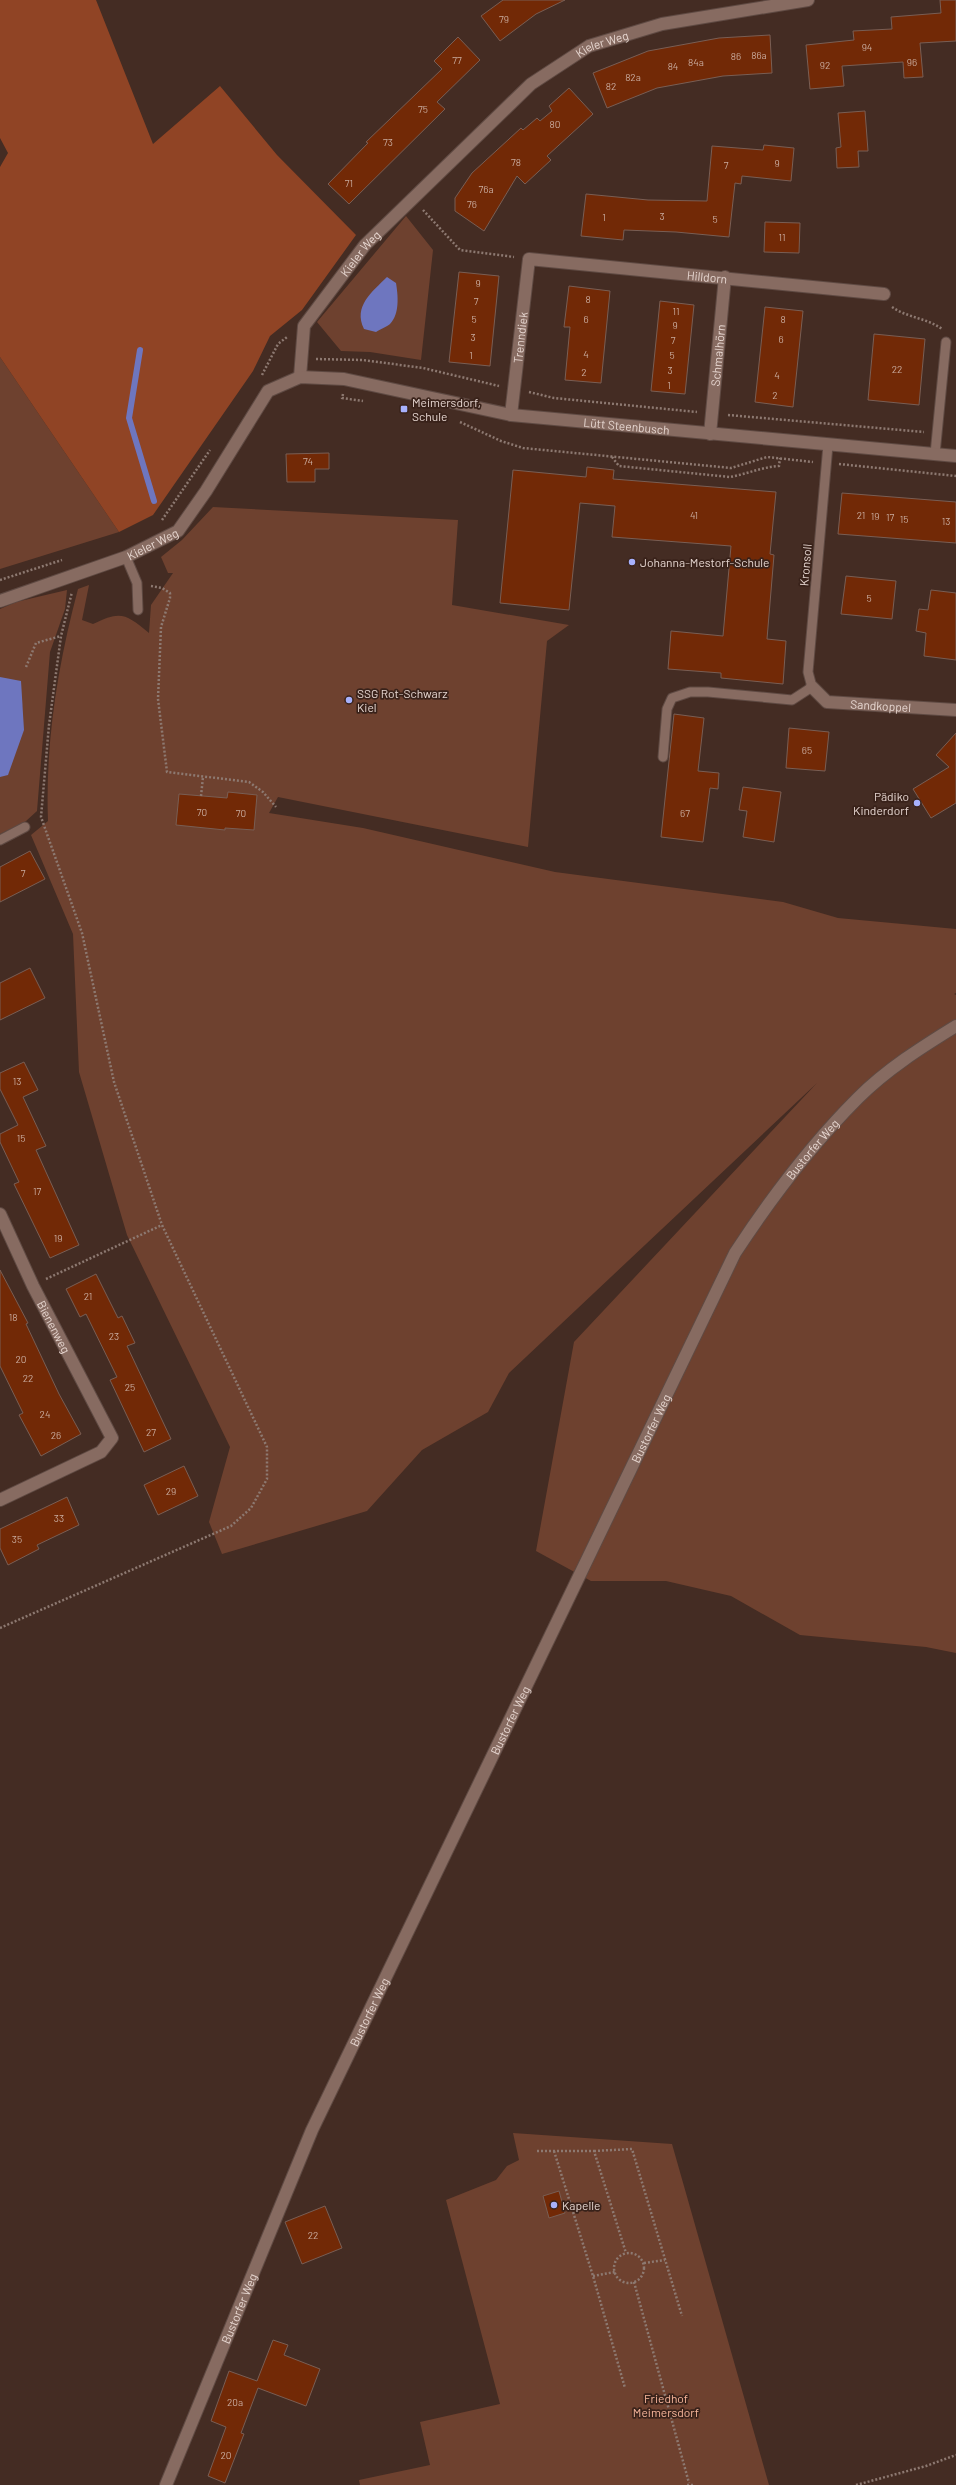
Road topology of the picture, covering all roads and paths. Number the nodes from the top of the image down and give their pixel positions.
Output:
1 (808, 0) edge
2 (413, 199) junction
3 (529, 259) junction
4 (725, 278) junction
5 (884, 294) joint
6 (304, 326) junction
7 (946, 342) joint
8 (300, 359) junction
9 (347, 360) junction
10 (267, 375) dead end
11 (300, 377) junction
12 (344, 380) junction
13 (514, 389) junction
14 (366, 402) dead end
15 (712, 414) junction
16 (511, 415) junction
17 (452, 418) dead end
18 (936, 433) junction
19 (710, 434) junction
20 (828, 445) junction
21 (212, 448) dead end
22 (935, 454) junction
23 (956, 456) edge
24 (612, 457) junction
25 (780, 459) junction
26 (826, 463) junction
27 (956, 476) edge
28 (160, 523) dead end
29 (126, 557) junction
30 (67, 559) dead end
31 (76, 575) junction
32 (0, 580) edge
33 (162, 588) dead end
34 (0, 601) edge
35 (138, 610) dead end
36 (61, 636) junction
37 (26, 667) dead end
38 (812, 687) junction
39 (956, 710) edge
40 (663, 757) dead end
41 (203, 777) junction
42 (201, 796) dead end
43 (276, 807) dead end
44 (25, 827) dead end
45 (0, 840) edge
46 (956, 1026) edge
47 (0, 1214) edge
48 (162, 1225) junction
49 (33, 1286) junction
50 (0, 1500) edge
51 (0, 1628) edge
52 (537, 2151) dead end
53 (554, 2151) junction
54 (594, 2151) junction
55 (626, 2253) junction
56 (665, 2260) junction
57 (644, 2263) junction
58 (615, 2272) junction
59 (594, 2276) junction
60 (634, 2282) junction
61 (682, 2316) dead end
62 (625, 2388) dead end
63 (956, 2455) edge
64 (688, 2484) edge
65 (166, 2485) edge
66 (694, 2485) edge
67 (856, 2485) edge

1 - 2 street, Kieler Weg
2 - 3 path
2 - 6 street, Kieler Weg
3 - 4 street, Hilldorn
3 - 13 street, Trenndiek
4 - 5 street, Hilldorn
4 - 15 street, Schmalhörn
5 - 7 path
6 - 8 street, Kieler Weg
6 - 10 path
7 - 18 lane
8 - 9 path
8 - 11 street, Kieler Weg
9 - 12 path
9 - 13 path
11 - 12 street, Lütt Steenbusch
11 - 29 street, Kieler Weg
12 - 14 path
12 - 16 street, Lütt Steenbusch
13 - 15 path
13 - 16 street, Trenndiek
15 - 18 path
15 - 19 street, Schmalhörn
16 - 19 street, Lütt Steenbusch
17 - 24 path
18 - 22 lane
19 - 20 street, Lütt Steenbusch
20 - 22 street, Lütt Steenbusch
20 - 26 lane, Kronsoll
21 - 28 path
22 - 23 street, Lütt Steenbusch
24 - 25 path
24 - 25 path
25 - 26 path
26 - 27 path
26 - 38 lane, Kronsoll
29 - 31 street, Kieler Weg
29 - 35 lane
30 - 32 path
31 - 34 street, Kieler Weg
31 - 36 path
33 - 41 path
36 - 37 path
36 - 48 path
38 - 39 street, Sandkoppel
38 - 40 lane
41 - 42 path
41 - 43 path
44 - 45 lane
46 - 65 street, Bustorfer Weg
47 - 49 street, Bienenweg
48 - 49 path
48 - 51 path
49 - 50 street, Bienenweg
52 - 53 path
53 - 54 path
53 - 59 path
54 - 55 path
54 - 56 path
55 - 57 path
55 - 58 path
56 - 57 path
56 - 61 path
57 - 60 path
58 - 59 path
58 - 60 path
59 - 62 path
60 - 64 path
63 - 67 path
64 - 66 path

